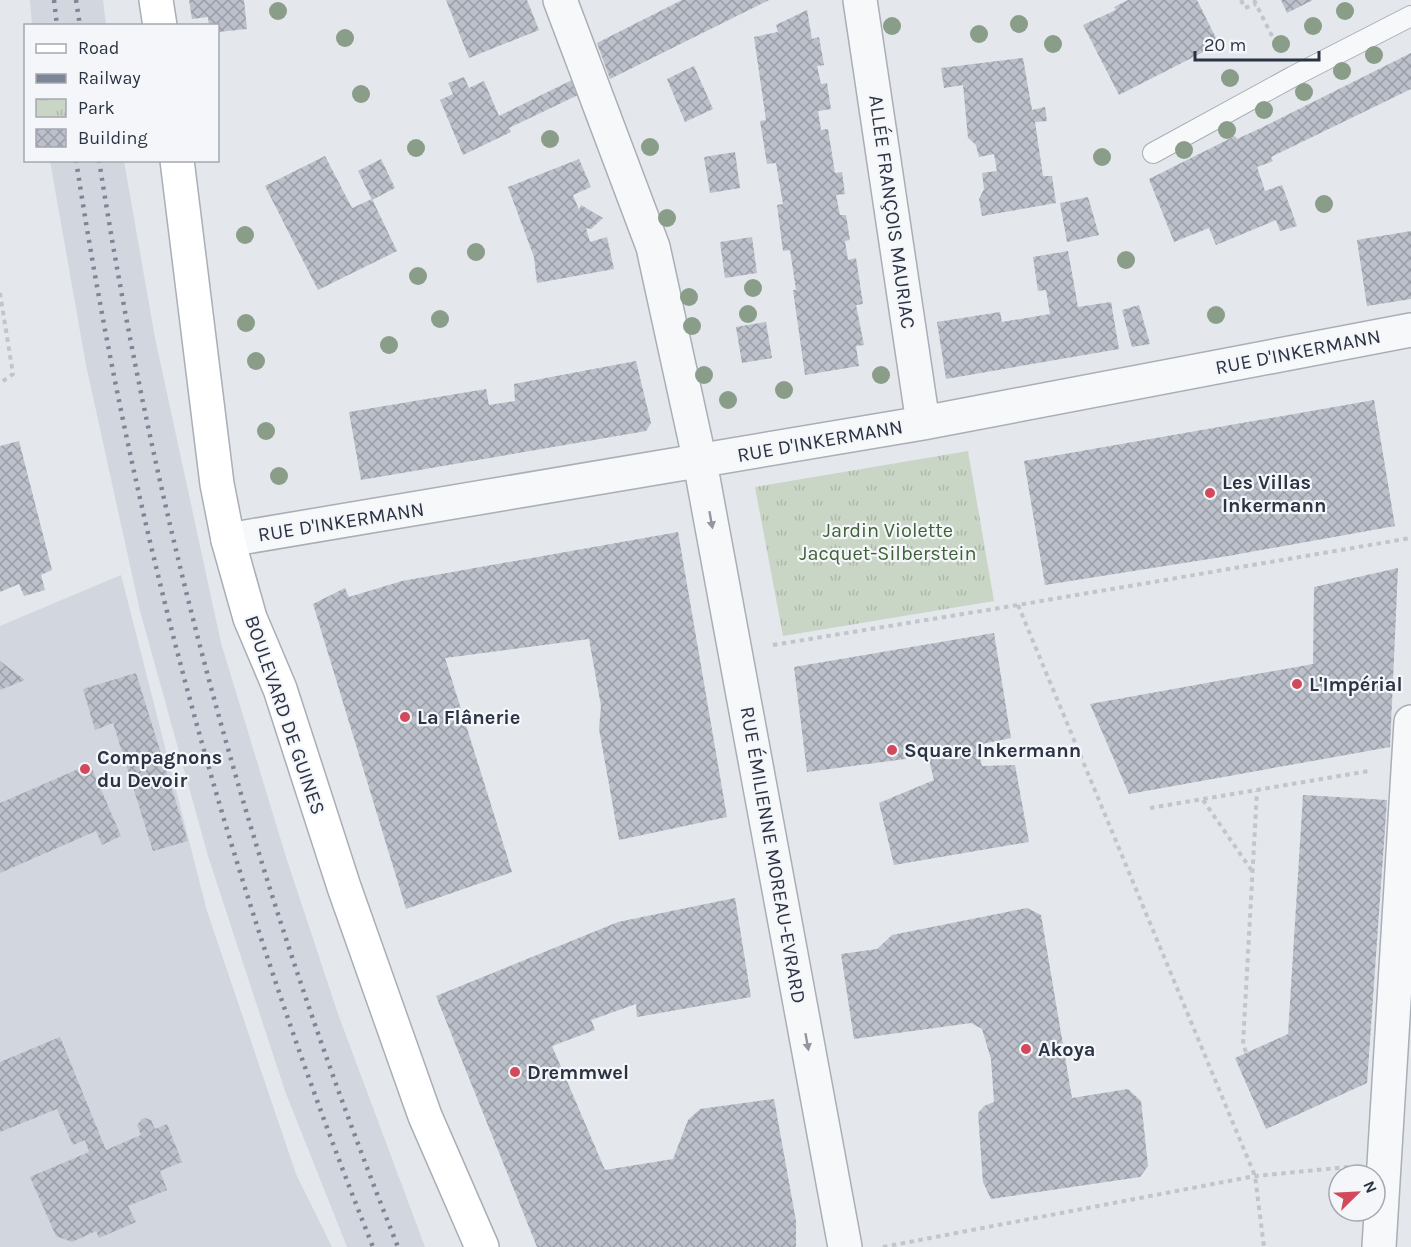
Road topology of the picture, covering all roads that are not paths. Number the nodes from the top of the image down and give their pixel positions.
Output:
1 (156, 0) edge
2 (560, 0) edge
3 (860, 0) edge
4 (1411, 16) edge
5 (160, 24) edge
6 (1153, 153) dead end
7 (177, 162) edge
8 (1411, 330) edge
9 (923, 423) junction
10 (700, 462) junction
11 (228, 540) junction
12 (1411, 722) edge
13 (482, 1247) edge
14 (845, 1247) edge
15 (1379, 1247) edge

1 - 5 street
2 - 10 street, RUE ÉMILIENNE MOREAU-EVRARD
3 - 9 street, ALLÉE FRANÇOIS MAURIAC
4 - 6 lane
7 - 11 street, BOULEVARD DE GUINES
8 - 9 street, RUE D'INKERMANN
9 - 10 street, RUE D'INKERMANN
10 - 11 street, RUE D'INKERMANN
10 -> 14 street, RUE ÉMILIENNE MOREAU-EVRARD
11 - 13 street, BOULEVARD DE GUINES
12 - 15 street

